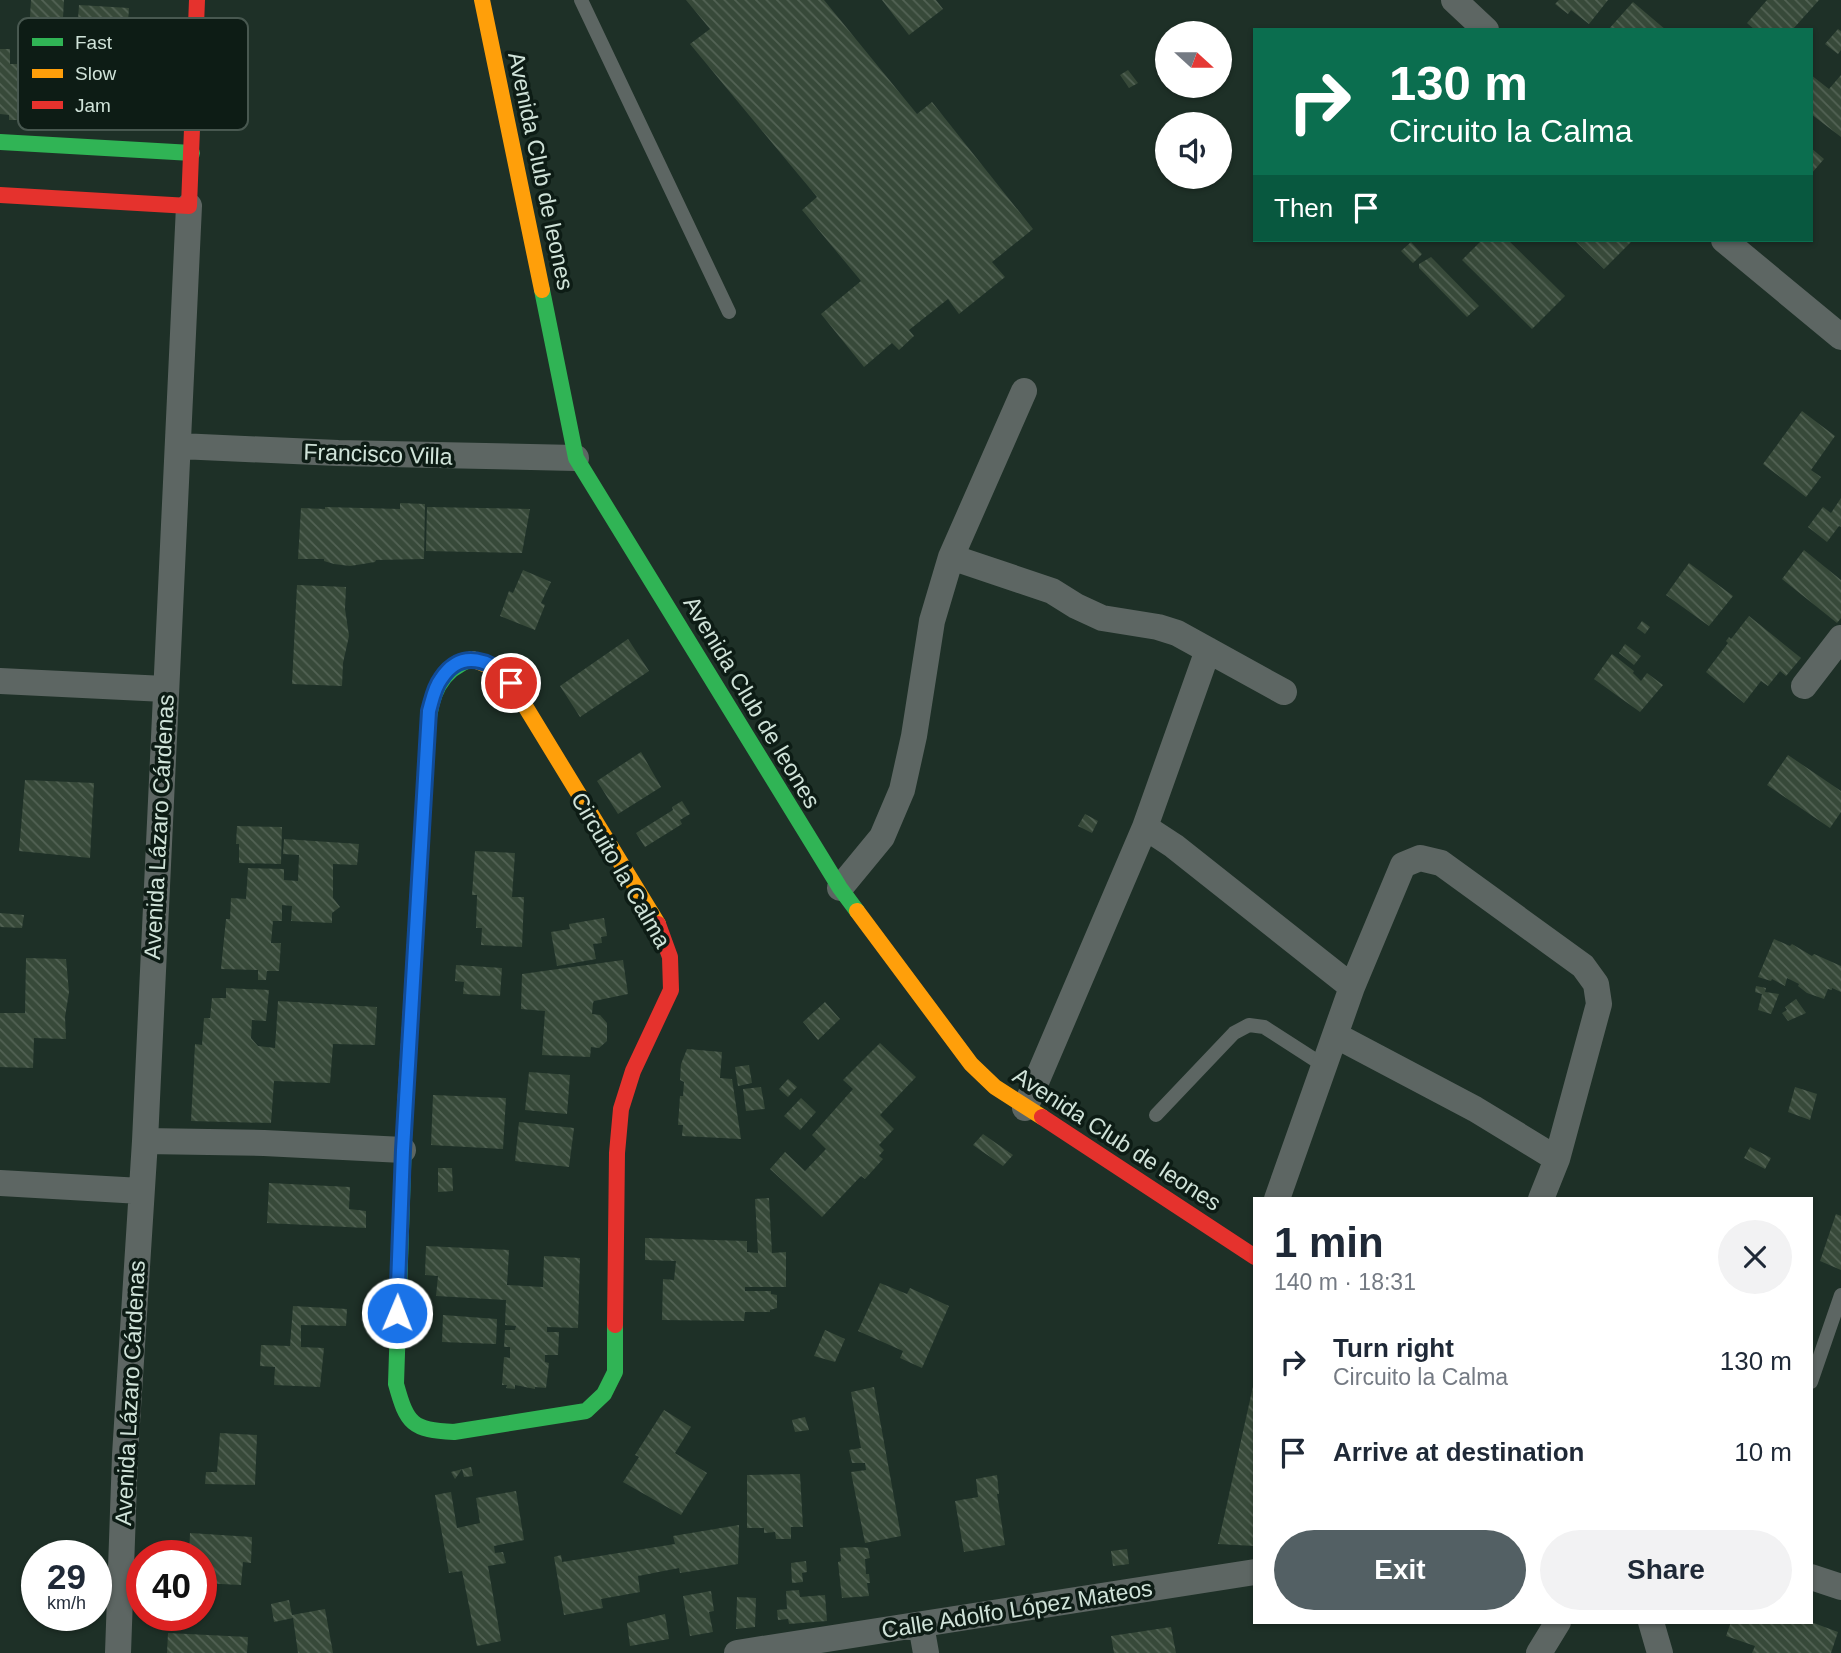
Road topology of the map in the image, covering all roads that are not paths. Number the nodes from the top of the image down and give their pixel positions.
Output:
1 (197, 0) edge
2 (482, 0) edge
3 (581, 0) edge
4 (1454, 0) edge
5 (196, 18) edge
6 (1484, 28) edge
7 (192, 130) edge
8 (0, 142) edge
9 (191, 153) junction
10 (0, 195) edge
11 (189, 206) junction
12 (1726, 242) edge
13 (729, 312) dead end
14 (1841, 337) edge
15 (1024, 391) dead end
16 (179, 446) junction
17 (576, 458) junction
18 (951, 557) junction
19 (1841, 638) edge
20 (1208, 650) junction
21 (0, 681) edge
22 (1804, 686) dead end
23 (165, 689) junction
24 (1284, 692) dead end
25 (1144, 827) junction
26 (840, 888) junction
27 (1352, 987) junction
28 (1335, 1035) junction
29 (1323, 1065) junction
30 (1025, 1108) junction
31 (1156, 1115) dead end
32 (145, 1141) junction
33 (403, 1150) junction
34 (1557, 1159) junction
35 (0, 1183) edge
36 (141, 1191) junction
37 (1279, 1197) edge
38 (1542, 1197) edge
39 (1253, 1256) edge
40 (1841, 1295) edge
41 (1813, 1376) edge
42 (1253, 1572) edge
43 (1813, 1578) edge
44 (1841, 1587) edge
45 (1557, 1624) edge
46 (1652, 1624) edge
47 (922, 1625) junction
48 (118, 1653) edge
49 (737, 1653) edge
50 (926, 1653) edge
51 (1539, 1653) edge
52 (1660, 1653) edge

1 - 5 street, Avenida Lázaro Cárdenas
2 - 17 street, Avenida Club de leones
3 - 13 lane
4 - 6 street
7 - 9 street, Avenida Lázaro Cárdenas
8 - 9 street
9 - 11 street, Avenida Lázaro Cárdenas
10 - 11 street
11 - 16 street, Avenida Lázaro Cárdenas
12 - 14 street
15 - 18 street
16 - 17 street, Francisco Villa
16 - 23 street, Avenida Lázaro Cárdenas
17 - 26 street, Avenida Club de leones
18 - 20 street
18 - 26 street
19 - 22 street
20 - 24 street
20 - 25 street
21 - 23 street
23 - 32 street, Avenida Lázaro Cárdenas
25 - 27 street
25 - 30 street
26 - 30 street, Avenida Club de leones
27 - 28 street
27 - 34 street
28 - 29 street
28 - 34 street
29 - 31 lane
29 - 37 street
30 - 39 street, Avenida Club de leones
32 - 33 street
32 - 36 street, Avenida Lázaro Cárdenas
33 - 33 street, Circuito la Calma
34 - 38 street
35 - 36 street
36 - 48 street, Avenida Lázaro Cárdenas
40 - 41 lane
42 - 47 street, Calle Adolfo López Mateos
43 - 44 street
45 - 51 street
46 - 52 street
47 - 49 street, Calle Adolfo López Mateos
47 - 50 street

